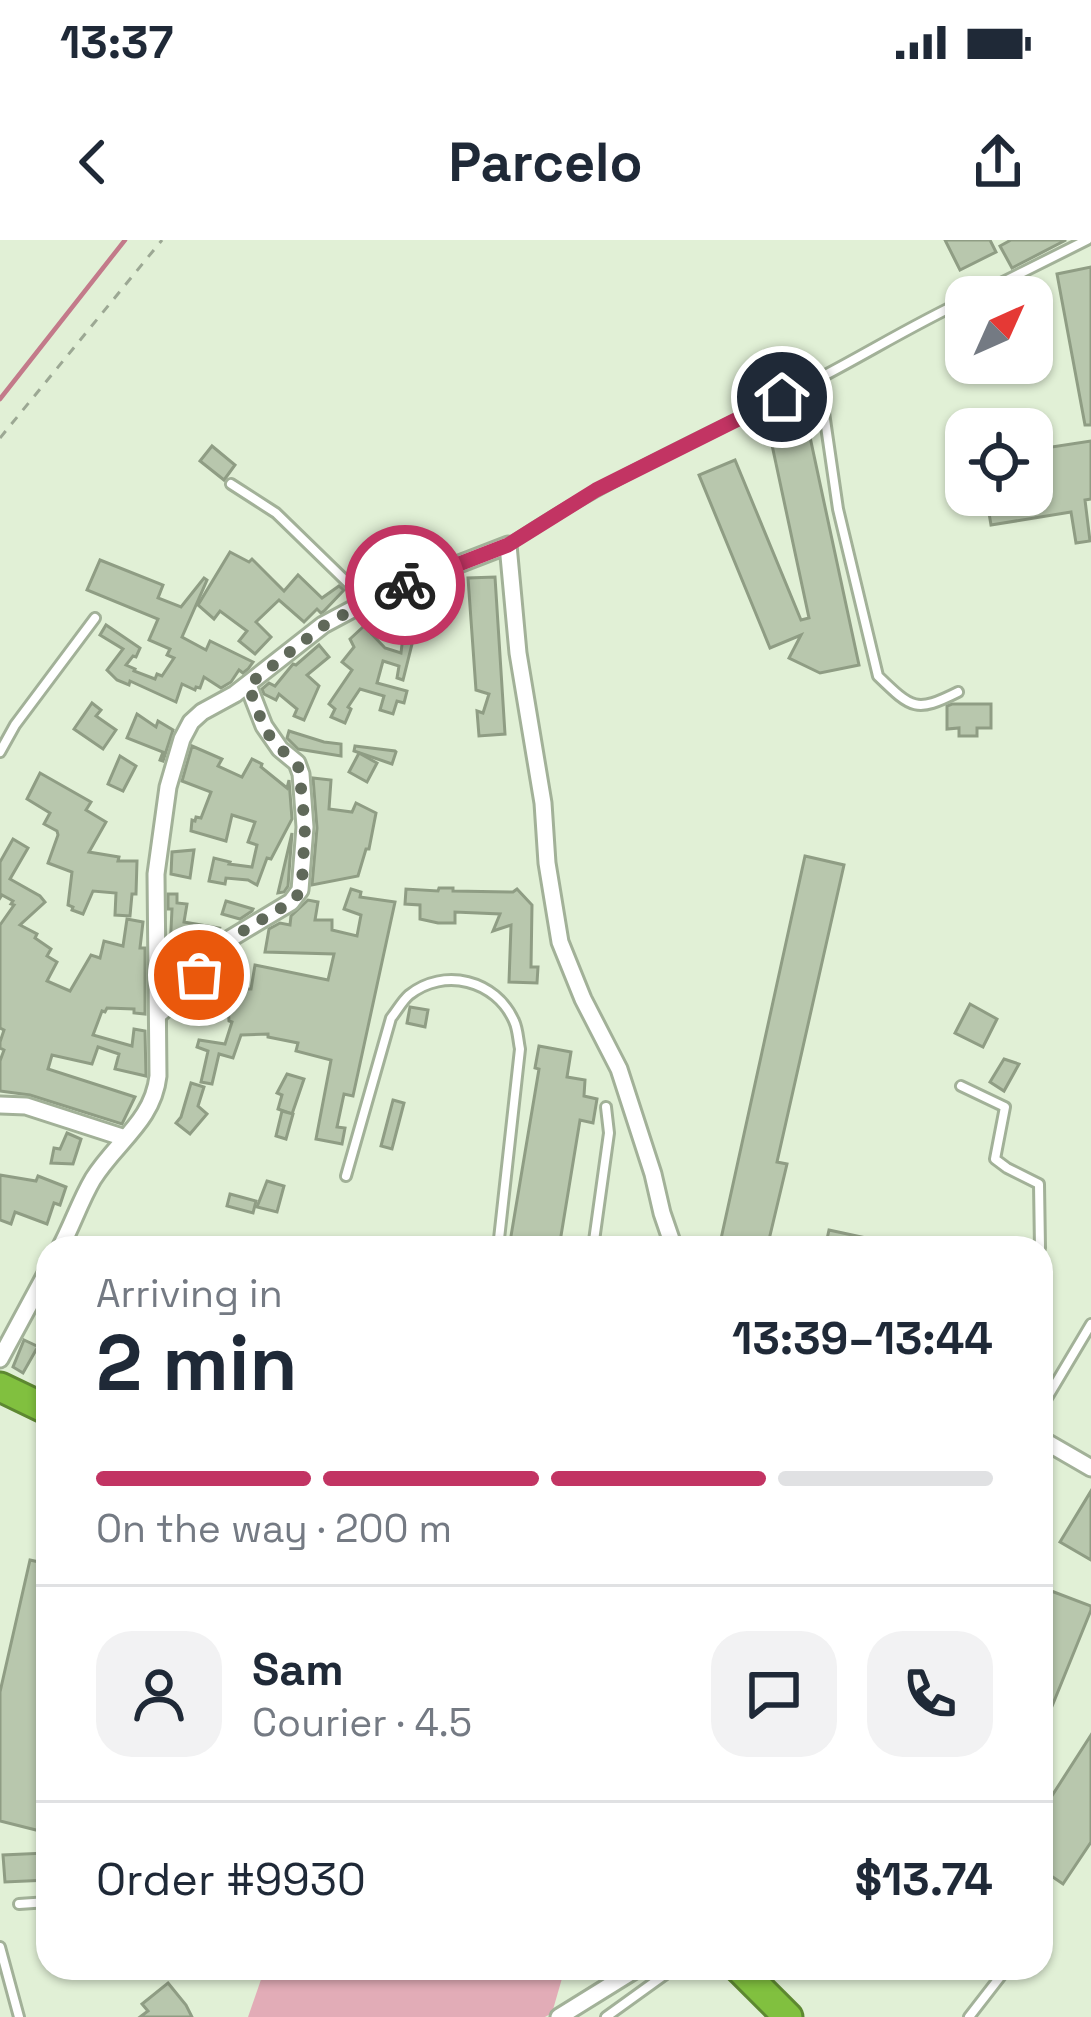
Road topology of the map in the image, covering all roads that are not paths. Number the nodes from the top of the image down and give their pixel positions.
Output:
1 (1088, 240) edge
2 (1016, 276) edge
3 (945, 310) edge
4 (819, 378) junction
5 (232, 484) dead end
6 (508, 545) junction
7 (379, 595) junction
8 (95, 618) dead end
9 (248, 685) junction
10 (958, 692) dead end
11 (0, 752) edge
12 (158, 1015) junction
13 (961, 1086) dead end
14 (607, 1107) dead end
15 (2, 1111) edge
16 (125, 1138) junction
17 (346, 1176) dead end
18 (66, 1236) edge
19 (499, 1236) edge
20 (595, 1236) edge
21 (670, 1236) edge
22 (1040, 1236) edge
23 (36, 1292) edge
24 (1091, 1324) edge
25 (0, 1360) edge
26 (1053, 1381) edge
27 (0, 1387) edge
28 (36, 1404) edge
29 (1053, 1446) edge
30 (1091, 1468) edge
31 (36, 1903) edge
32 (20, 1904) dead end
33 (0, 1947) edge
34 (619, 1980) edge
35 (657, 1980) edge
36 (751, 1980) edge
37 (997, 1980) edge
38 (19, 2017) edge
39 (559, 2017) edge
40 (606, 2017) edge
41 (788, 2017) edge
42 (969, 2017) edge

1 - 2 lane
3 - 4 lane
4 - 6 lane
4 - 10 lane
5 - 7 lane
6 - 7 street
6 - 21 street
7 - 9 street
8 - 11 lane
9 - 12 street
9 - 12 street
12 - 16 street
13 - 22 lane
14 - 20 lane
15 - 16 street
16 - 18 street
17 - 19 lane
23 - 25 street
24 - 26 lane
27 - 28 highway
29 - 30 street
31 - 32 lane
33 - 38 lane
34 - 39 street
35 - 40 lane
36 - 41 highway
37 - 42 lane

